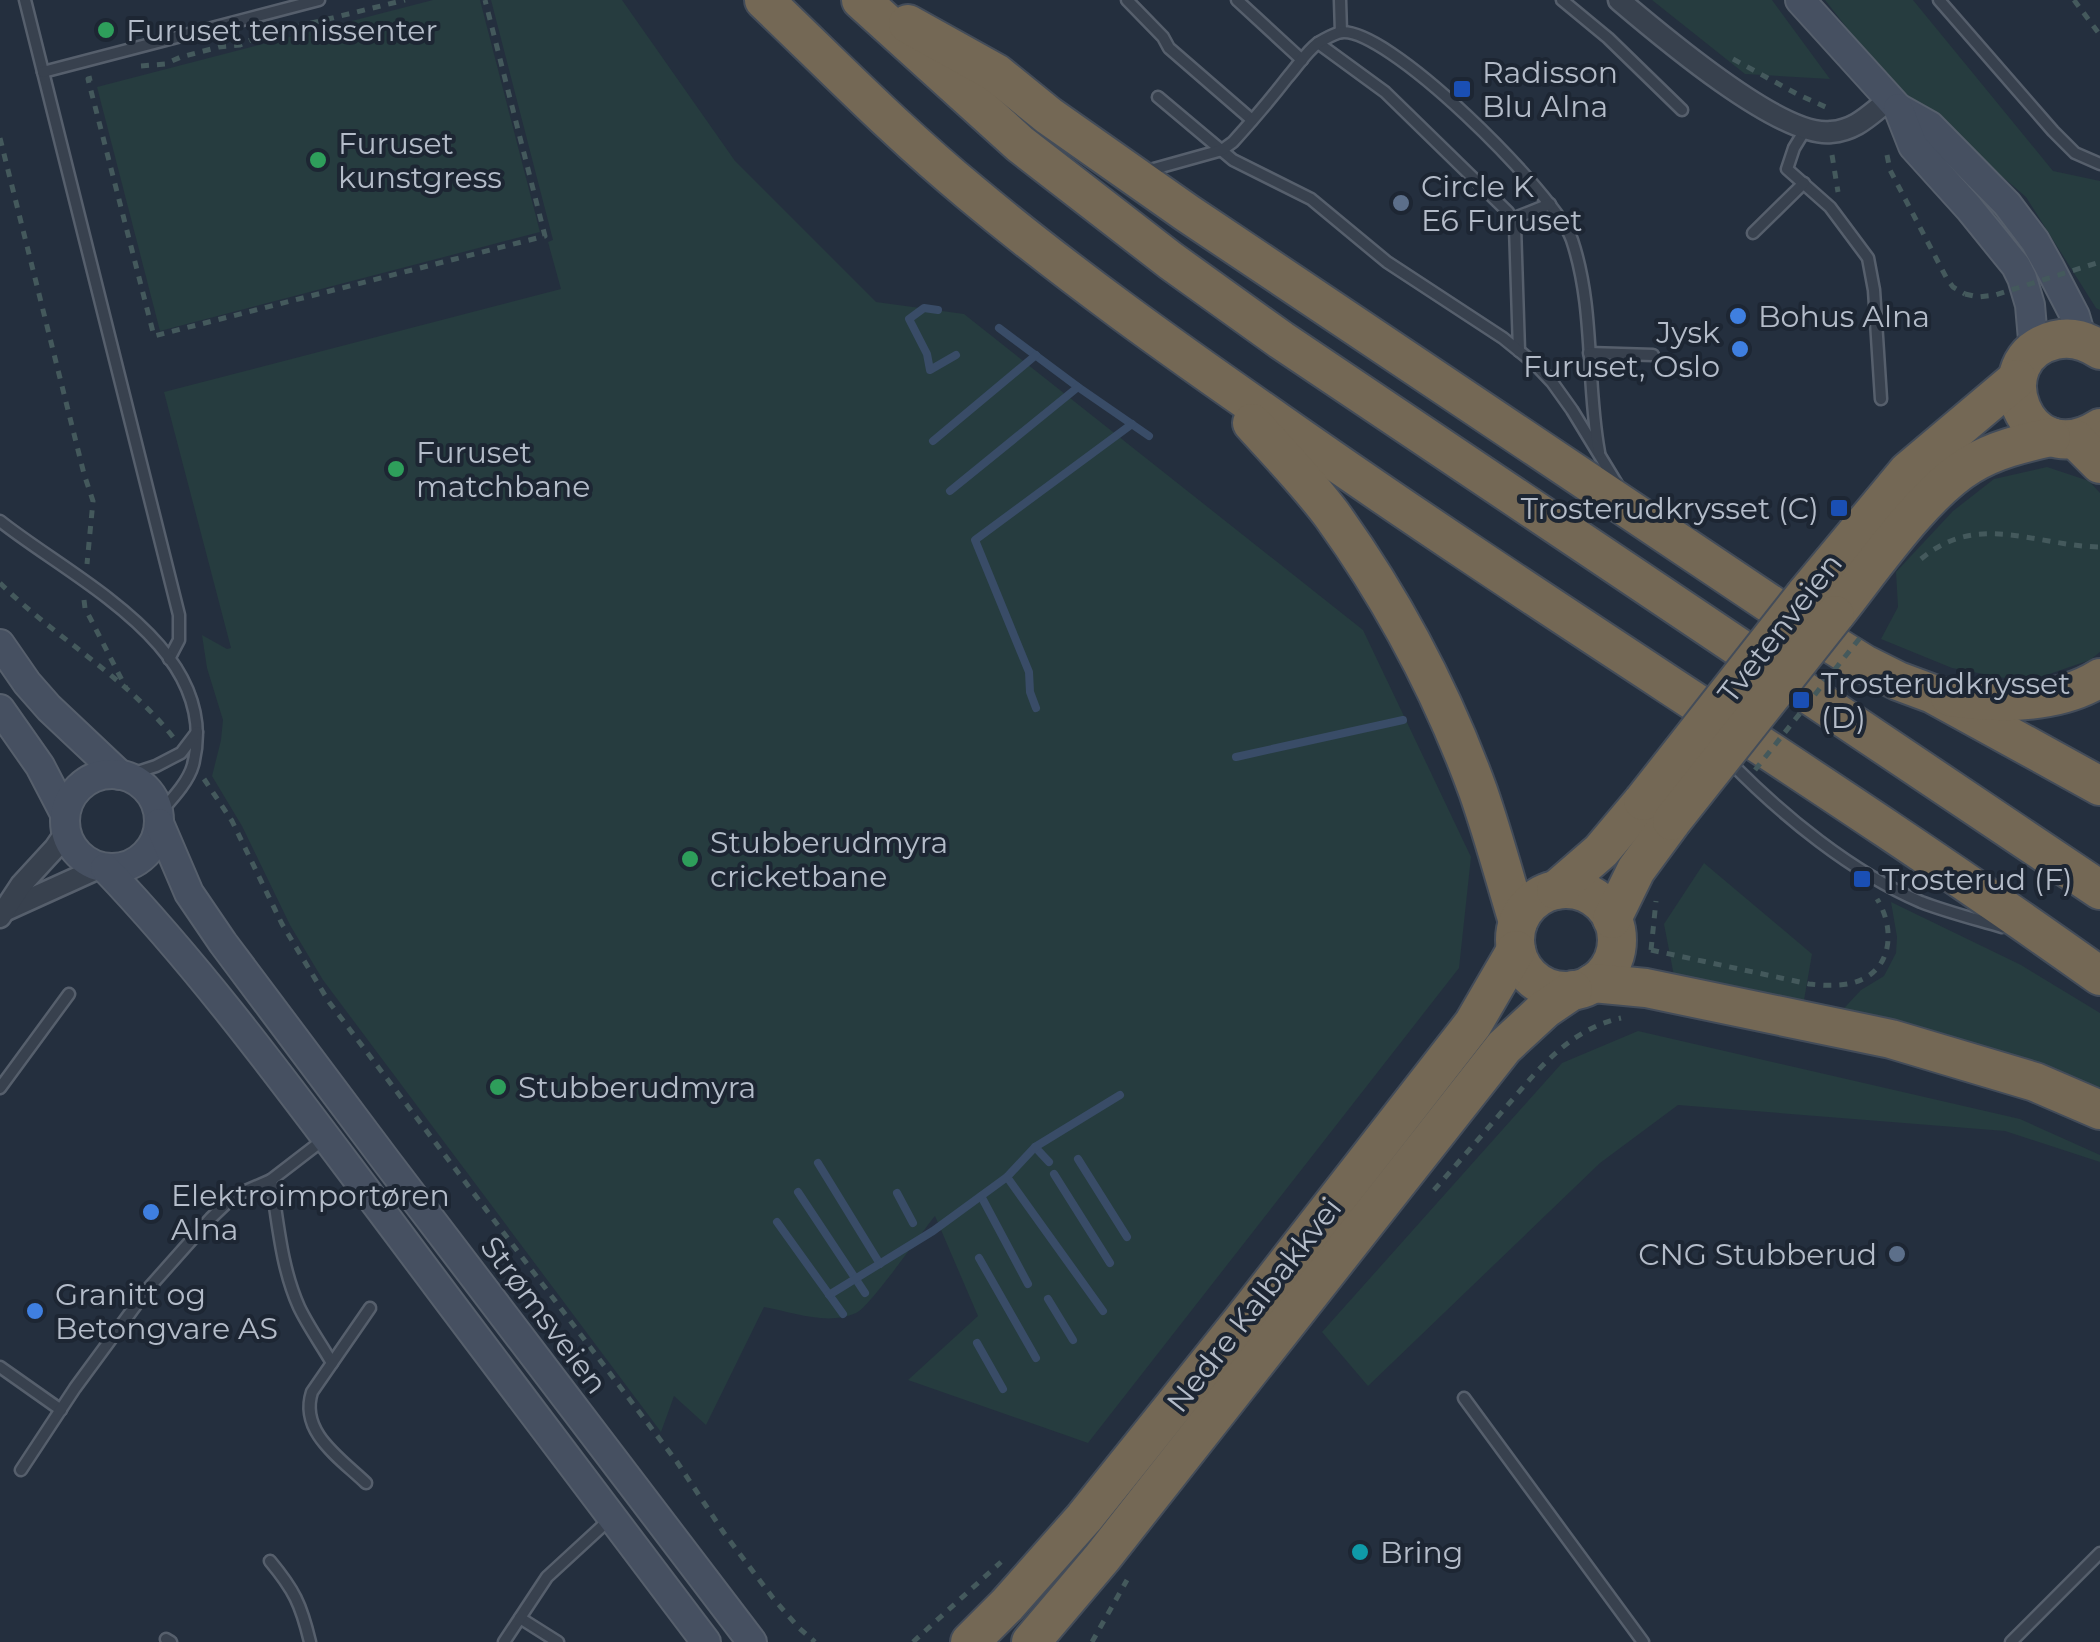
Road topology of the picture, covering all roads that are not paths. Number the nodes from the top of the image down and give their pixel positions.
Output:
1 (25, 0) edge
2 (318, 0) edge
3 (764, 0) edge
4 (862, 0) edge
5 (1126, 0) edge
6 (1237, 0) edge
7 (1340, 0) edge
8 (1562, 0) edge
9 (1619, 0) edge
10 (1800, 0) edge
11 (1939, 0) edge
12 (1342, 32) junction
13 (1318, 43) junction
14 (1302, 60) junction
15 (43, 72) junction
16 (1158, 96) dead end
17 (1894, 103) junction
18 (1682, 110) dead end
19 (1252, 120) junction
20 (1806, 130) junction
21 (1222, 150) junction
22 (2100, 164) edge
23 (1132, 175) junction
24 (1804, 183) junction
25 (1550, 204) junction
26 (1512, 219) junction
27 (1753, 232) dead end
28 (2091, 345) edge
29 (1519, 351) junction
30 (1589, 352) junction
31 (1653, 355) dead end
32 (2026, 365) junction
33 (1208, 374) junction
34 (1881, 399) dead end
35 (2081, 442) edge
36 (1599, 452) junction
37 (1635, 516) junction
38 (0, 521) edge
39 (1820, 605) junction
40 (0, 644) edge
41 (169, 659) junction
42 (1649, 672) junction
43 (2100, 678) edge
44 (1933, 694) junction
45 (0, 709) edge
46 (1684, 712) dead end
47 (1695, 725) dead end
48 (198, 731) junction
49 (1706, 738) dead end
50 (1720, 752) dead end
51 (122, 775) junction
52 (2100, 786) edge
53 (1657, 811) junction
54 (159, 819) junction
55 (66, 823) junction
56 (103, 868) junction
57 (1556, 890) junction
58 (2100, 890) edge
59 (2, 914) edge
60 (1612, 919) junction
61 (1517, 936) junction
62 (2052, 941) junction
63 (2100, 976) edge
64 (1582, 987) junction
65 (69, 994) dead end
66 (0, 1088) edge
67 (2100, 1110) edge
68 (325, 1138) junction
69 (271, 1180) junction
70 (370, 1308) dead end
71 (332, 1362) junction
72 (0, 1367) edge
73 (1464, 1398) dead end
74 (60, 1410) junction
75 (21, 1470) dead end
76 (366, 1484) dead end
77 (612, 1517) junction
78 (2100, 1553) edge
79 (270, 1560) dead end
80 (520, 1618) junction
81 (310, 1642) edge
82 (504, 1642) edge
83 (558, 1642) edge
84 (706, 1642) edge
85 (752, 1642) edge
86 (970, 1642) edge
87 (1031, 1642) edge
88 (1643, 1642) edge
89 (2011, 1642) edge

1 - 15 lane
2 - 15 lane
3 - 33 highway
4 - 23 highway
4 - 58 highway
5 - 19 lane
6 - 14 lane
7 - 12 lane
8 - 18 lane
9 - 20 street
10 - 17 main road
11 - 22 lane
12 - 13 lane
12 - 25 lane
13 - 14 lane
13 - 26 lane
14 - 19 lane
15 - 41 lane
16 - 21 lane
17 - 20 street
17 - 28 main road
17 - 32 main road
19 - 21 lane
20 - 24 lane
21 - 23 lane
21 - 29 lane
23 - 37 highway
24 - 27 lane
24 - 34 lane
25 - 26 lane
25 - 30 lane
26 - 29 lane
28 - 32 highway, Tvetenveien
29 - 36 lane
30 - 31 lane
30 - 36 lane
32 - 35 highway, Tvetenveien
32 - 39 highway, Tvetenveien
33 - 42 highway
33 - 61 highway
35 - 39 highway, Tvetenveien
36 - 37 lane
37 - 44 highway
38 - 41 lane
39 - 53 highway, Tvetenveien, bridge
40 - 51 main road
41 - 48 lane
42 - 46 lane
42 - 62 highway
43 - 44 highway
44 - 52 highway
45 - 55 main road
47 - 49 lane
48 - 51 lane
48 - 54 lane
50 - 62 lane
51 - 54 main road
51 - 55 main road
53 - 57 highway, Tvetenveien
53 - 60 highway, Tvetenveien
54 - 56 main road
54 - 85 main road, Strømsveien
55 - 56 main road
55 - 59 street
56 - 59 street
56 - 68 main road
57 - 60 highway
57 - 61 highway
60 - 64 highway
61 - 64 highway
61 - 86 highway, Nedre Kalbakkvei
62 - 63 highway
64 - 67 highway
64 - 87 highway, Nedre Kalbakkvei
65 - 66 lane
68 - 69 lane
68 - 77 main road
69 - 71 lane
69 - 74 lane
70 - 71 lane
71 - 76 lane
72 - 74 lane
73 - 88 lane
74 - 75 lane
77 - 80 lane
77 - 84 main road
78 - 89 lane
79 - 81 lane
80 - 82 lane
80 - 83 lane

